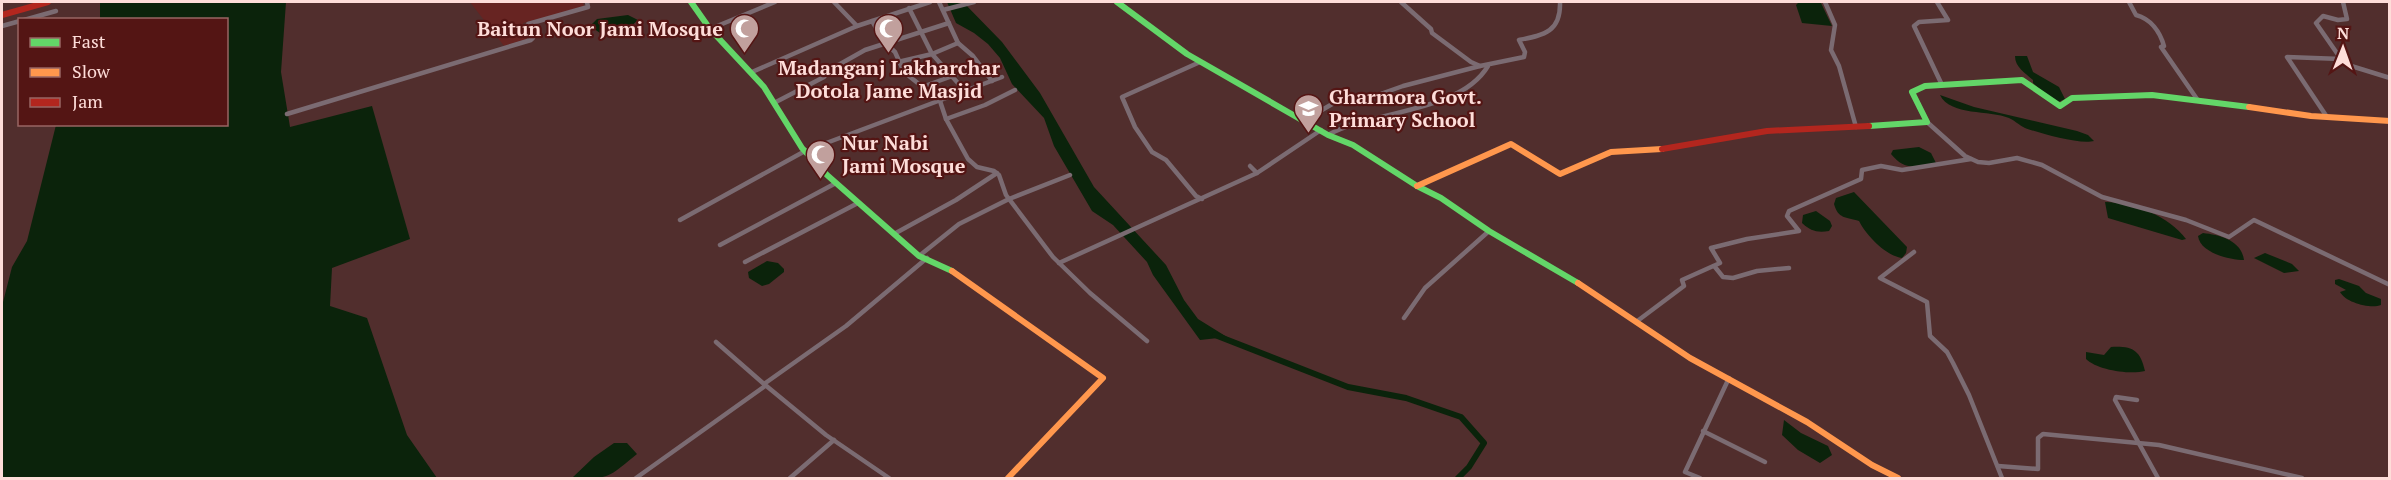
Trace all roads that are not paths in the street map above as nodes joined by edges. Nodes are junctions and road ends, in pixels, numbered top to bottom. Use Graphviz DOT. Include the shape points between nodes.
graph roads {
  1 [pos="37,2"];
  2 [pos="48,2"];
  3 [pos="587,2"];
  4 [pos="691,2"];
  5 [pos="772,2"];
  6 [pos="834,2"];
  7 [pos="930,2"];
  8 [pos="939,2"];
  9 [pos="973,2"];
  10 [pos="1118,2"];
  11 [pos="1401,2"];
  12 [pos="1560,2"];
  13 [pos="1825,2"];
  14 [pos="1937,2"];
  15 [pos="2129,2"];
  16 [pos="2343,2"];
  17 [pos="909,8"];
  18 [pos="945,9"];
  19 [pos="56,11"];
  20 [pos="2,14"];
  21 [pos="30,18"];
  22 [pos="18,21"];
  23 [pos="872,21"];
  24 [pos="949,22"];
  25 [pos="2,26"];
  26 [pos="857,26"];
  27 [pos="710,29"];
  28 [pos="920,32"];
  29 [pos="884,42"];
  30 [pos="958,43"];
  31 [pos="932,54"];
  32 [pos="2341,58"];
  33 [pos="898,62"];
  34 [pos="1200,62"];
  35 [pos="980,66"];
  36 [pos="1480,66"];
  37 [pos="1488,66"];
  38 [pos="752,72"];
  39 [pos="951,77"];
  40 [pos="1002,77"];
  41 [pos="2390,78"];
  42 [pos="992,81"];
  43 [pos="1942,86"];
  44 [pos="922,87"];
  45 [pos="1015,90"];
  46 [pos="965,91"];
  47 [pos="2198,99"];
  48 [pos="940,101"];
  49 [pos="774,103"];
  50 [pos="287,114"];
  51 [pos="2327,117"];
  52 [pos="946,119"];
  53 [pos="1305,120"];
  54 [pos="2390,121"];
  55 [pos="1926,122"];
  56 [pos="1856,128"];
  57 [pos="1321,130"];
  58 [pos="1328,135"];
  59 [pos="806,151"];
  60 [pos="1971,159"];
  61 [pos="1250,166"];
  62 [pos="997,173"];
  63 [pos="1257,173"];
  64 [pos="1070,175"];
  65 [pos="836,183"];
  66 [pos="1417,186"];
  67 [pos="1009,199"];
  68 [pos="1203,199"];
  69 [pos="858,202"];
  70 [pos="680,220"];
  71 [pos="1489,231"];
  72 [pos="894,234"];
  73 [pos="720,245"];
  74 [pos="1914,252"];
  75 [pos="919,256"];
  76 [pos="927,258"];
  77 [pos="745,262"];
  78 [pos="1059,263"];
  79 [pos="1714,267"];
  80 [pos="1789,268"];
  81 [pos="2390,285"];
  82 [pos="1404,318"];
  83 [pos="1636,323"];
  84 [pos="1147,341"];
  85 [pos="716,342"];
  86 [pos="1729,378"];
  87 [pos="765,385"];
  88 [pos="2137,400"];
  89 [pos="1703,431"];
  90 [pos="834,440"];
  91 [pos="2138,442"];
  92 [pos="1765,462"];
  93 [pos="1998,466"];
  94 [pos="877,476"];
  95 [pos="636,478"];
  96 [pos="790,478"];
  97 [pos="889,478"];
  98 [pos="1008,478"];
  99 [pos="1700,478"];
  100 [pos="1898,478"];
  101 [pos="2002,478"];
  102 [pos="2158,478"];
  103 [pos="2302,478"];
  1 -- 20 [label="street"];
  2 -- 20 [label="street"];
  3 -- 50 [label="street" via="588,7 528,24 531,40"];
  4 -- 27 [label="street"];
  5 -- 27 [label="street"];
  6 -- 26 [label="street"];
  7 -- 17 [label="street"];
  8 -- 18 [label="street"];
  9 -- 18 [label="street"];
  10 -- 34 [label="street"];
  11 -- 36 [label="street" via="1432,33"];
  12 -- 37 [label="street" via="1558,23 1550,31 1519,40 1524,57"];
  13 -- 56 [label="street" via="1835,25 1831,50"];
  14 -- 43 [label="street" via="1948,20 1919,22 1914,26"];
  15 -- 47 [label="street" via="2136,15 2151,21 2163,42 2161,47"];
  16 -- 32 [label="street" via="2347,19 2323,16 2316,23"];
  17 -- 23 [label="street"];
  17 -- 28 [label="street"];
  18 -- 24 [label="street"];
  19 -- 21 [label="street"];
  22 -- 25 [label="street"];
  23 -- 26 [label="street"];
  23 -- 29 [label="street"];
  24 -- 28 [label="street"];
  24 -- 30 [label="street"];
  26 -- 38 [label="street"];
  27 -- 38 [label="street"];
  28 -- 29 [label="street"];
  28 -- 31 [label="street"];
  29 -- 33 [label="street" via="895,52"];
  29 -- 49 [label="street"];
  30 -- 31 [label="street"];
  30 -- 35 [label="street"];
  31 -- 33 [label="street"];
  31 -- 39 [label="street"];
  32 -- 41 [label="street" via="2348,65"];
  32 -- 51 [label="street" via="2287,57"];
  33 -- 44 [label="street"];
  34 -- 53 [label="street"];
  34 -- 68 [label="street" via="1122,97 1152,152 1166,160 1196,196"];
  35 -- 39 [label="street"];
  35 -- 42 [label="street"];
  36 -- 37 [label="street"];
  36 -- 53 [label="street" via="1358,102 1348,97 1334,101"];
  37 -- 58 [label="street" via="1477,80 1445,97 1344,126"];
  38 -- 49 [label="street"];
  39 -- 44 [label="street"];
  39 -- 46 [label="street"];
  40 -- 42 [label="street"];
  42 -- 46 [label="street"];
  43 -- 47 [label="street" via="2026,81 2060,106 2072,98 2108,96"];
  43 -- 55 [label="street" via="1925,86 1911,92"];
  44 -- 48 [label="street"];
  45 -- 52 [label="street"];
  46 -- 48 [label="street"];
  47 -- 51 [label="street"];
  48 -- 52 [label="street"];
  48 -- 59 [label="street"];
  49 -- 59 [label="street"];
  51 -- 54 [label="street"];
  52 -- 62 [label="street" via="969,159 977,167"];
  53 -- 57 [label="street"];
  55 -- 56 [label="street"];
  55 -- 60 [label="street"];
  56 -- 66 [label="street" via="1776,131 1667,148 1620,149 1560,174 1511,144"];
  57 -- 58 [label="street"];
  57 -- 63 [label="street"];
  58 -- 66 [label="street" via="1353,145"];
  59 -- 65 [label="street"];
  59 -- 70 [label="street"];
  60 -- 79 [label="street" via="1902,170 1881,166 1862,170 1861,179 1789,211 1787,216 1799,231 1711,248 1720,263"];
  60 -- 81 [label="street" via="1989,164 2018,158 2042,165 2102,197 2186,220 2229,237 2254,219"];
  61 -- 63 [label="street"];
  62 -- 67 [label="street"];
  62 -- 72 [label="street"];
  63 -- 68 [label="street"];
  64 -- 67 [label="street"];
  65 -- 69 [label="street"];
  65 -- 73 [label="street"];
  66 -- 71 [label="street"];
  67 -- 75 [label="street" via="959,224"];
  67 -- 78 [label="street"];
  68 -- 78 [label="street"];
  69 -- 72 [label="street"];
  69 -- 77 [label="street"];
  71 -- 82 [label="street" via="1425,288"];
  71 -- 83 [label="street" via="1589,290"];
  72 -- 75 [label="street"];
  74 -- 93 [label="street" via="1880,278 1927,302 1930,336 1950,357"];
  75 -- 76 [label="street"];
  76 -- 87 [label="street" via="846,326"];
  76 -- 98 [label="street" via="988,294 1103,378"];
  78 -- 84 [label="street"];
  79 -- 80 [label="street" via="1724,277 1733,278 1757,270"];
  79 -- 83 [label="street" via="1682,280 1684,286"];
  83 -- 86 [label="street"];
  85 -- 87 [label="street"];
  86 -- 89 [label="street"];
  86 -- 100 [label="street"];
  87 -- 90 [label="street"];
  87 -- 95 [label="street"];
  88 -- 91 [label="street" via="2115,400"];
  89 -- 92 [label="street"];
  89 -- 99 [label="street" via="1685,472"];
  90 -- 94 [label="street"];
  90 -- 96 [label="street"];
  91 -- 93 [label="street" via="2043,434 2038,438 2038,469"];
  91 -- 102 [label="street"];
  91 -- 103 [label="street"];
  93 -- 101 [label="street"];
  94 -- 97 [label="street"];
}
